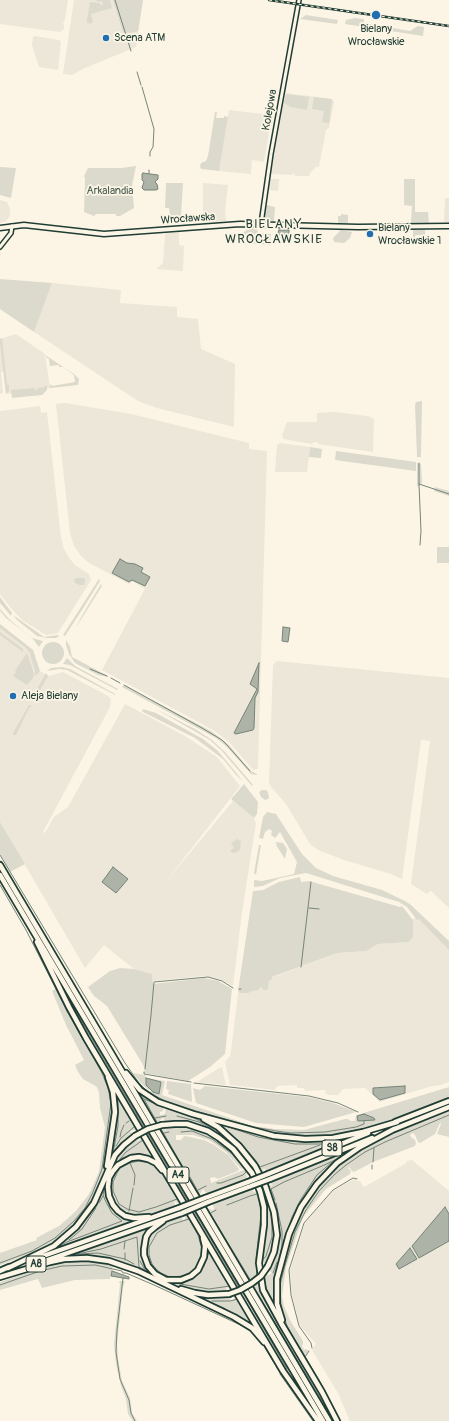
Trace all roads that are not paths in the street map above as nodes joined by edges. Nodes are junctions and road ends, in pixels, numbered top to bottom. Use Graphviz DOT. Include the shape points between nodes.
graph roads {
  1 [pos="299,0"];
  2 [pos="261,224"];
  3 [pos="12,226"];
  4 [pos="449,226"];
  5 [pos="0,228"];
  6 [pos="0,247"];
  7 [pos="0,865"];
  8 [pos="0,874"];
  9 [pos="32,929"];
  10 [pos="114,1057"];
  11 [pos="99,1060"];
  12 [pos="449,1101"];
  13 [pos="449,1107"];
  14 [pos="193,1114"];
  15 [pos="397,1122"];
  16 [pos="394,1129"];
  17 [pos="269,1176"];
  18 [pos="171,1181"];
  19 [pos="103,1183"];
  20 [pos="207,1200"];
  21 [pos="164,1214"];
  22 [pos="174,1215"];
  23 [pos="197,1225"];
  24 [pos="72,1248"];
  25 [pos="8,1268"];
  26 [pos="0,1270"];
  27 [pos="0,1277"];
  28 [pos="154,1279"];
  29 [pos="286,1331"];
  30 [pos="277,1361"];
  31 [pos="318,1421"];
  32 [pos="323,1421"];
  33 [pos="329,1421"];
  34 [pos="337,1421"];
  1 -- 2 [label="street, Kolejowa" via="272,147"];
  2 -- 3 [label="main road, Wrocławska" via="104,234"];
  2 -- 4 [label="main road, Wrocławska"];
  3 -- 5 [label="main road, Wrocławska"];
  3 -- 6 [label="street" via="11,233"];
  7 -- 10 [label="highway, A4"];
  8 -- 9 [label="highway, A4"];
  9 -- 11 [label="highway" via="69,1007"];
  9 -- 32 [label="highway, A4"];
  10 -- 14 [label="highway" via="135,1085 147,1096"];
  10 -- 33 [label="highway, A4"];
  11 -- 18 [label="highway"];
  11 -- 19 [label="highway" via="110,1084 115,1108"];
  12 -- 15 [label="highway, S8"];
  13 -- 16 [label="highway, S8"];
  14 -- 15 [label="highway" via="265,1134 305,1140 347,1136"];
  14 -- 28 [label="highway, bridge" via="211,1122 232,1139 250,1159 272,1204 277,1227 275,1247 261,1276 229,1294 195,1293"];
  15 -- 17 [label="highway, S8"];
  16 -- 17 [label="highway, S8"];
  16 -- 29 [label="highway" via="360,1146 337,1163 317,1184 301,1207 289,1234 277,1279 277,1304"];
  17 -- 20 [label="highway, S8, bridge"];
  18 -- 21 [label="highway" via="156,1163 139,1158 129,1159 118,1165 108,1182 111,1201 121,1214 139,1218"];
  18 -- 23 [label="highway"];
  19 -- 25 [label="highway" via="87,1214 66,1237"];
  19 -- 29 [label="highway, bridge" via="115,1155 124,1145 148,1129 162,1125 184,1124 208,1131 229,1146 252,1173 260,1191 264,1207 259,1260 261,1282 266,1297"];
  20 -- 21 [label="highway, S8, bridge"];
  20 -- 22 [label="highway, S8, bridge"];
  21 -- 24 [label="highway, S8"];
  22 -- 23 [label="highway" via="149,1232 144,1242 145,1260 151,1270 161,1278 181,1280 198,1270 205,1251"];
  22 -- 24 [label="highway, S8"];
  23 -- 30 [label="highway"];
  24 -- 25 [label="highway, A8"];
  24 -- 27 [label="highway, A8"];
  25 -- 26 [label="highway, A8"];
  27 -- 28 [label="highway" via="50,1262 82,1258 115,1262"];
  28 -- 30 [label="highway" via="243,1322 259,1335"];
  29 -- 34 [label="highway"];
  30 -- 31 [label="highway"];
}
